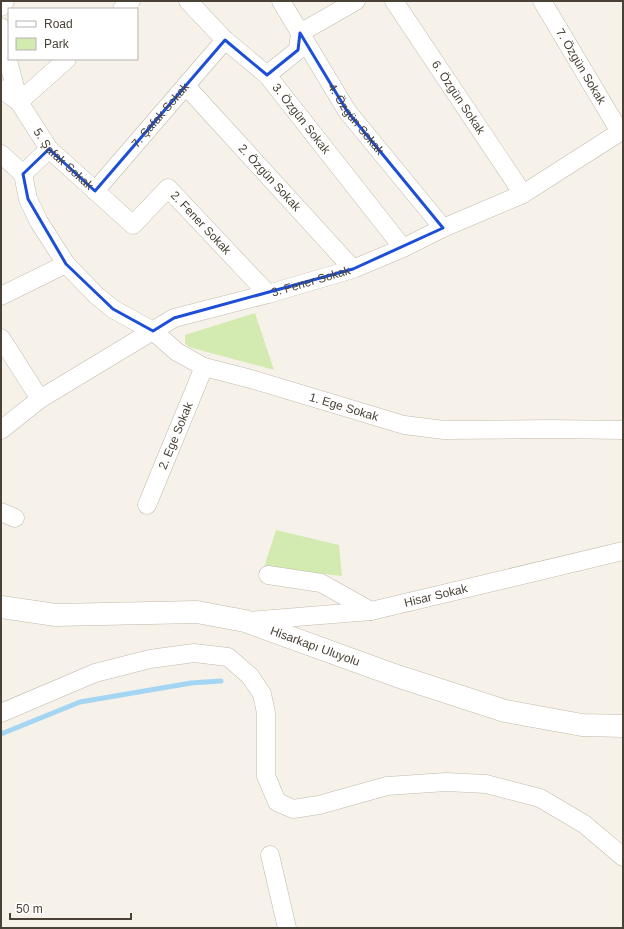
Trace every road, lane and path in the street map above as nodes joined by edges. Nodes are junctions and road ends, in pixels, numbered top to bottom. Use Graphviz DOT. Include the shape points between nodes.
graph roads {
  1 [pos="5,1"];
  2 [pos="131,1"];
  3 [pos="281,1"];
  4 [pos="356,1"];
  5 [pos="394,1"];
  6 [pos="542,1"];
  7 [pos="197,3"];
  8 [pos="1,7"];
  9 [pos="123,8"];
  10 [pos="1,27"];
  11 [pos="300,33"];
  12 [pos="225,40"];
  13 [pos="66,60"];
  14 [pos="267,75"];
  15 [pos="186,86"];
  16 [pos="1,89"];
  17 [pos="19,102"];
  18 [pos="621,131"];
  19 [pos="49,149"];
  20 [pos="1,154"];
  21 [pos="23,174"];
  22 [pos="95,191"];
  23 [pos="524,194"];
  24 [pos="133,225"];
  25 [pos="443,228"];
  26 [pos="402,248"];
  27 [pos="66,264"];
  28 [pos="353,269"];
  29 [pos="268,294"];
  30 [pos="1,296"];
  31 [pos="153,331"];
  32 [pos="1,338"];
  33 [pos="204,367"];
  34 [pos="40,399"];
  35 [pos="1,430"];
  36 [pos="623,430"];
  37 [pos="147,505"];
  38 [pos="623,551"];
  39 [pos="268,575"];
  40 [pos="1,607"];
  41 [pos="371,611"];
  42 [pos="245,621"];
  43 [pos="1,712"];
  44 [pos="623,726"];
  45 [pos="270,855"];
  46 [pos="623,858"];
  47 [pos="288,928"];
  1 -- 8 [label="street"];
  2 -- 9 [label="street"];
  3 -- 11 [label="street, 4. Özgün Sokak"];
  4 -- 11 [label="street"];
  5 -- 23 [label="street, 6. Özgün Sokak"];
  6 -- 18 [label="street, 7. Özgün Sokak"];
  7 -- 12 [label="street, 3. Özgün Sokak"];
  10 -- 17 [label="street"];
  11 -- 14 [label="street" via="298,50"];
  11 -- 25 [label="street, 4. Özgün Sokak" via="347,111"];
  12 -- 14 [label="street, 3. Özgün Sokak"];
  12 -- 15 [label="street, 7. Şafak Sokak"];
  13 -- 17 [label="street"];
  14 -- 26 [label="street, 3. Özgün Sokak"];
  15 -- 22 [label="street, 7. Şafak Sokak"];
  15 -- 28 [label="street, 2. Özgün Sokak"];
  16 -- 17 [label="street, 5. Şafak Sokak"];
  17 -- 19 [label="street, 5. Şafak Sokak"];
  18 -- 23 [label="street, 3. Fener Sokak"];
  19 -- 21 [label="street"];
  19 -- 22 [label="street, 5. Şafak Sokak"];
  20 -- 21 [label="street"];
  21 -- 27 [label="street, 1. Ege Sokak" via="28,199 39,222"];
  22 -- 24 [label="street, 5. Şafak Sokak"];
  23 -- 25 [label="street, 3. Fener Sokak"];
  24 -- 29 [label="street, 2. Fener Sokak" via="168,188"];
  25 -- 26 [label="street, 3. Fener Sokak"];
  26 -- 28 [label="street, 3. Fener Sokak"];
  27 -- 30 [label="street"];
  27 -- 31 [label="street, 1. Ege Sokak" via="96,295"];
  28 -- 29 [label="street, 3. Fener Sokak"];
  29 -- 31 [label="street, 3. Fener Sokak" via="174,318"];
  31 -- 33 [label="street, 1. Ege Sokak" via="177,352"];
  31 -- 34 [label="street, 3. Fener Sokak"];
  32 -- 34 [label="street"];
  33 -- 36 [label="street, 1. Ege Sokak" via="251,378 404,425 444,430"];
  33 -- 37 [label="street, 2. Ege Sokak"];
  34 -- 35 [label="street, 3. Fener Sokak"];
  38 -- 41 [label="street, Hisar Sokak"];
  39 -- 41 [label="street" via="320,583"];
  40 -- 42 [label="street, Hisarkapı Uluyolu" via="56,615 197,612"];
  41 -- 42 [label="street, Hisar Sokak"];
  42 -- 44 [label="street, Hisarkapı Uluyolu" via="397,676 505,711 582,725"];
  43 -- 46 [label="street" via="95,674 150,659 194,653 228,657 250,676 262,694 266,713 266,776 277,802 293,809 319,805 387,786 446,782 486,784 540,798 584,824"];
  45 -- 47 [label="street"];
}
